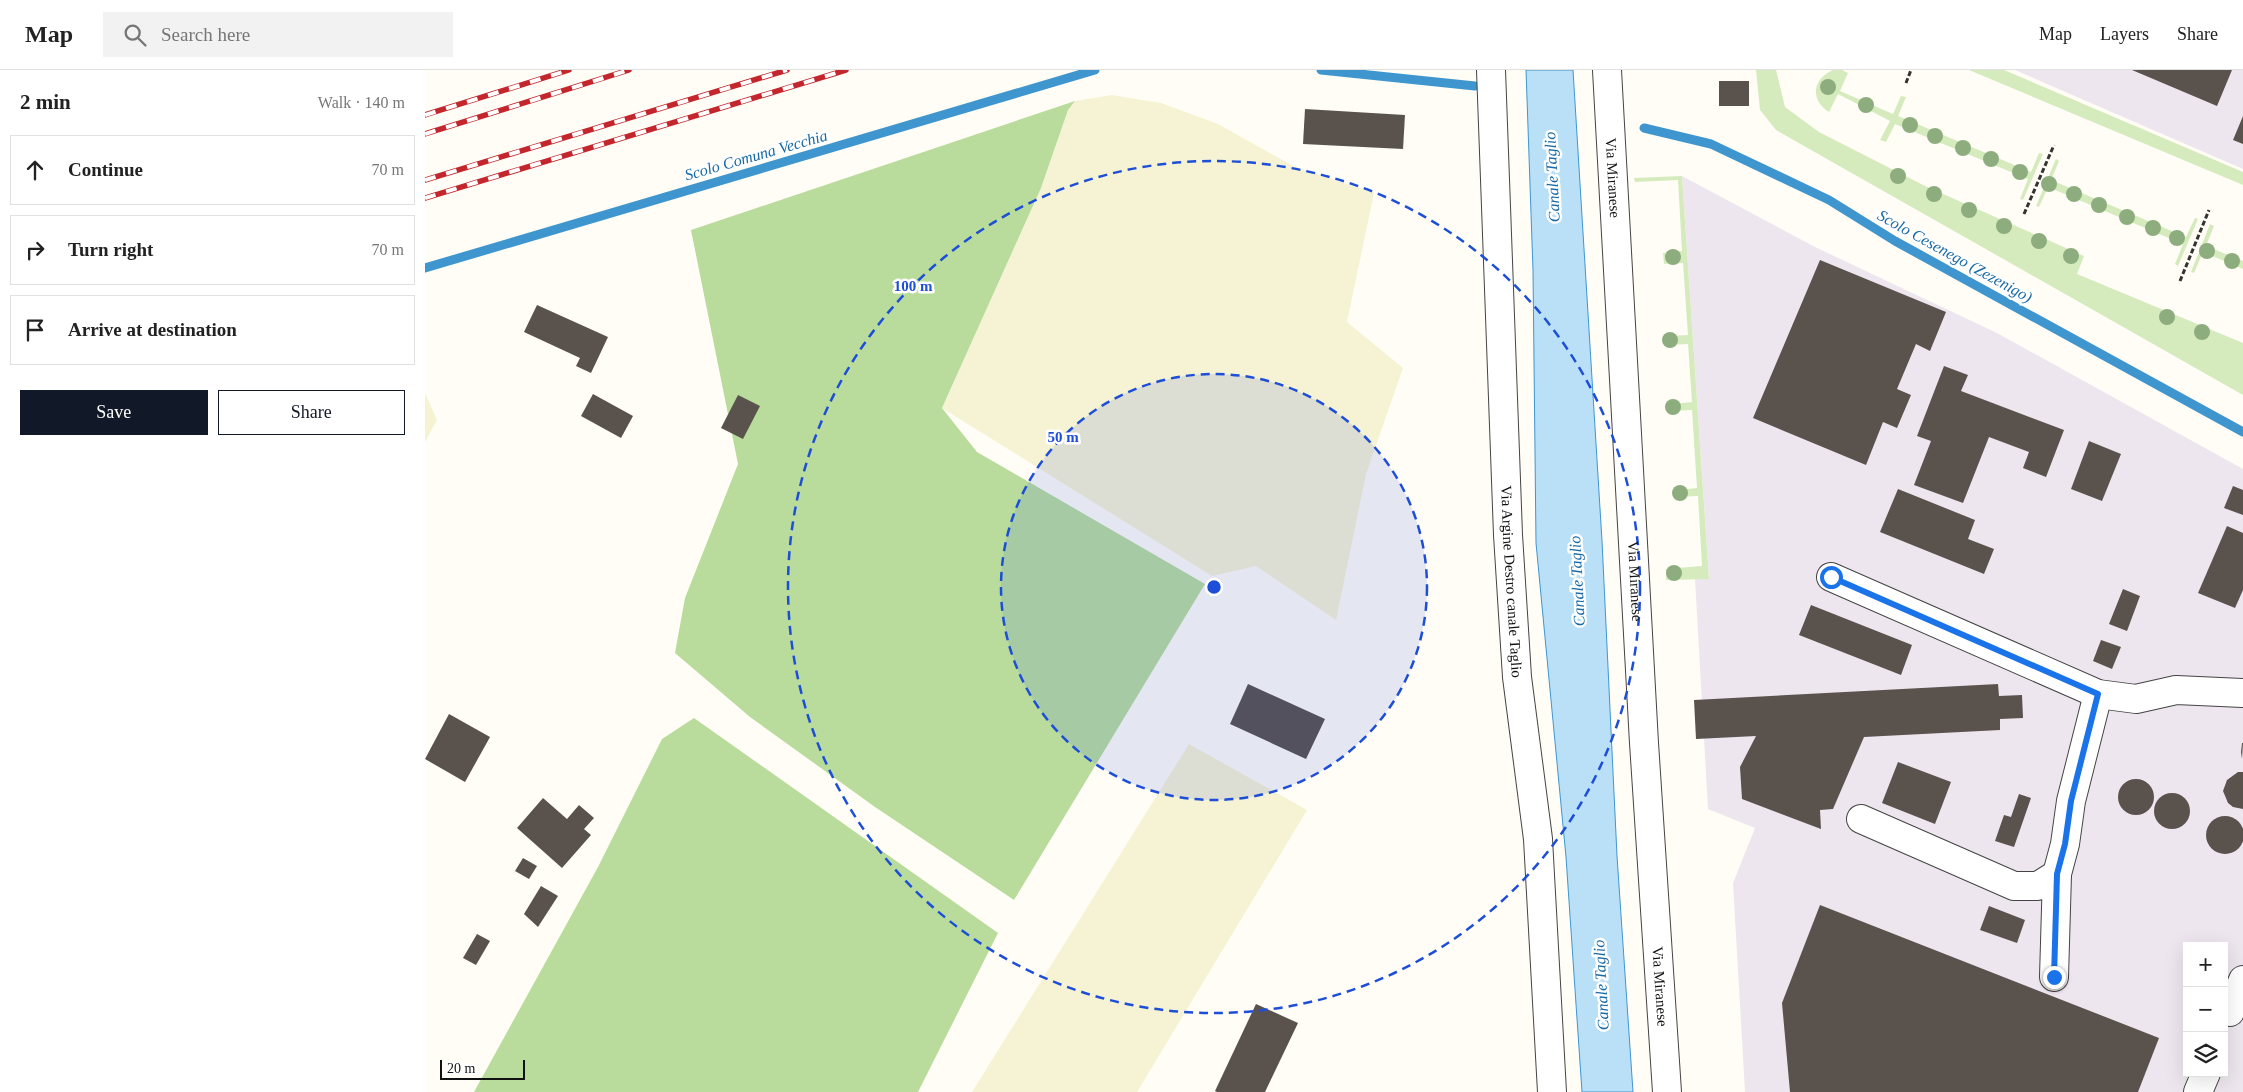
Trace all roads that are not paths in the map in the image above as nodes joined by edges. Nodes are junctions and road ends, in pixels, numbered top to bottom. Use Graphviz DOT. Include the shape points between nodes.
graph roads {
  1 [pos="1491,70"];
  2 [pos="1607,70"];
  3 [pos="1831,577"];
  4 [pos="2243,693"];
  5 [pos="2098,694"];
  6 [pos="1861,819"];
  7 [pos="2057,874"];
  8 [pos="2054,977"];
  9 [pos="2243,980"];
  10 [pos="2232,1018"];
  11 [pos="2204,1077"];
  12 [pos="1552,1092"];
  13 [pos="1667,1092"];
  14 [pos="2198,1092"];
  1 -- 12 [label="street, Via Argine Destro canale Taglio" via="1508,534 1517,677 1538,839"];
  2 -- 13 [label="street, Via Miranese"];
  3 -- 5 [label="street"];
  4 -- 5 [label="street" via="2176,690 2136,699"];
  5 -- 7 [label="street" via="2071,801"];
  6 -- 7 [label="street" via="2014,886 2038,886"];
  7 -- 8 [label="street"];
  9 -- 10 [label="street"];
  11 -- 14 [label="street"];
}
